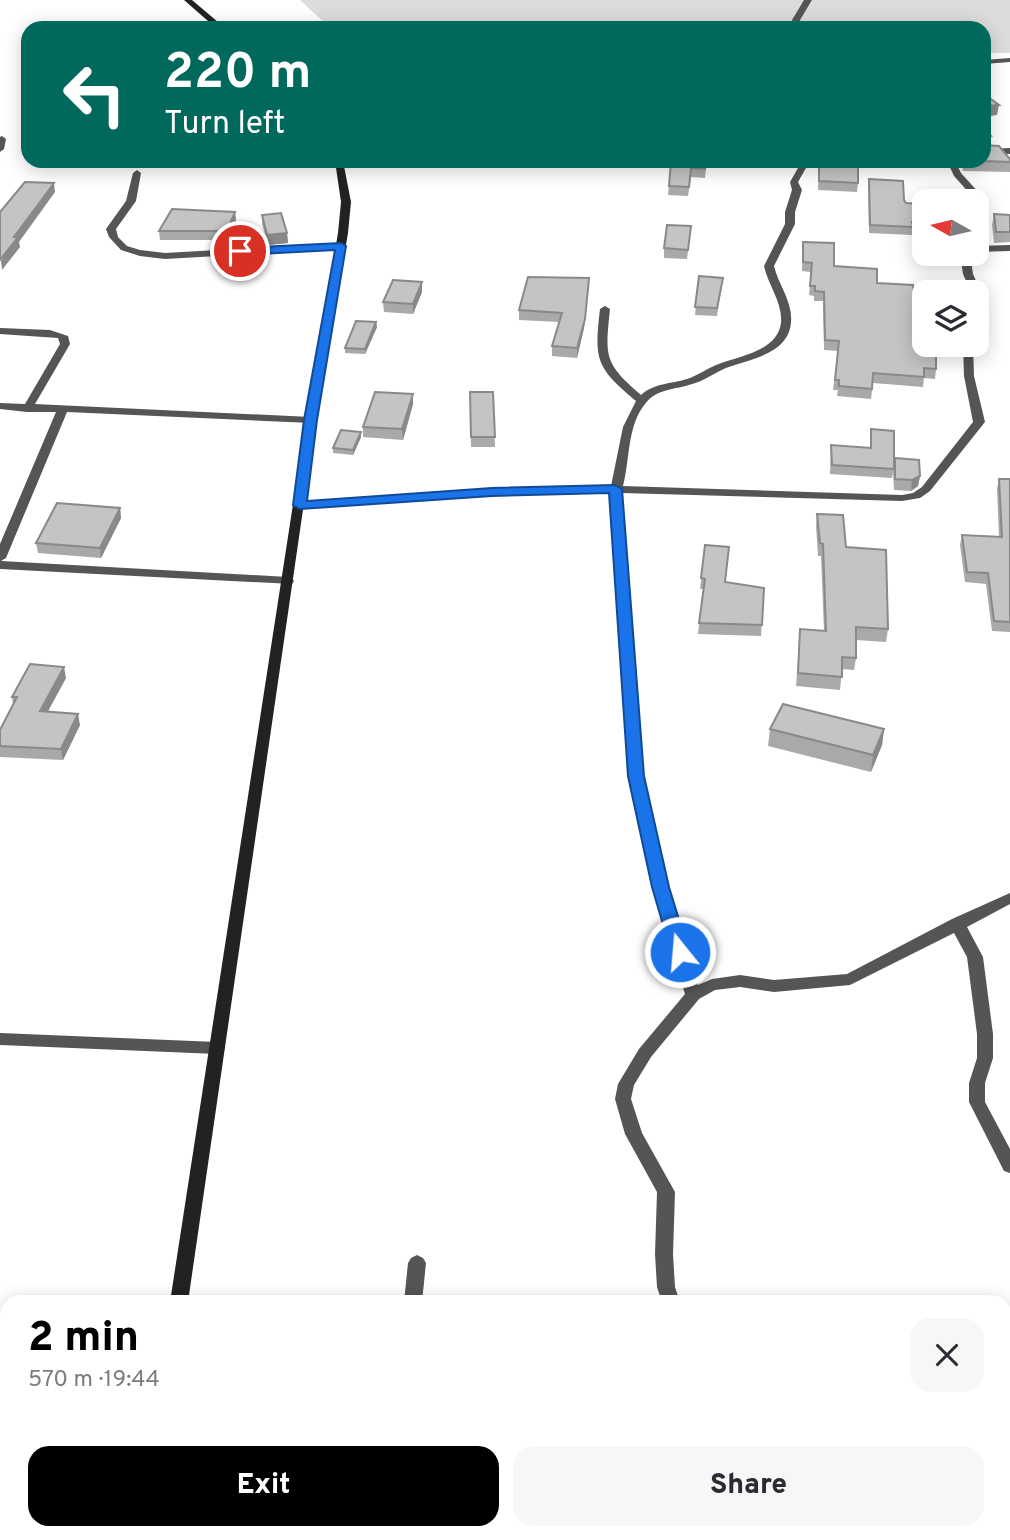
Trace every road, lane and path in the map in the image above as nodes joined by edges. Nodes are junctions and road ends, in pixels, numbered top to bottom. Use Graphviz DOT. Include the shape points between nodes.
graph roads {
  1 [pos="188,0"];
  2 [pos="808,0"];
  3 [pos="213,21"];
  4 [pos="796,21"];
  5 [pos="1010,60"];
  6 [pos="991,61"];
  7 [pos="1010,151"];
  8 [pos="991,152"];
  9 [pos="340,168"];
  10 [pos="802,168"];
  11 [pos="954,168"];
  12 [pos="137,173"];
  13 [pos="971,189"];
  14 [pos="341,246"];
  15 [pos="1010,248"];
  16 [pos="989,249"];
  17 [pos="605,309"];
  18 [pos="0,331"];
  19 [pos="968,357"];
  20 [pos="642,401"];
  21 [pos="0,407"];
  22 [pos="27,409"];
  23 [pos="62,410"];
  24 [pos="311,420"];
  25 [pos="615,489"];
  26 [pos="300,505"];
  27 [pos="0,558"];
  28 [pos="0,565"];
  29 [pos="288,581"];
  30 [pos="1010,898"];
  31 [pos="957,923"];
  32 [pos="693,995"];
  33 [pos="0,1039"];
  34 [pos="217,1048"];
  35 [pos="1010,1166"];
  36 [pos="417,1263"];
  37 [pos="180,1295"];
  38 [pos="415,1295"];
  39 [pos="669,1295"];
  1 -- 3 [label="main road"];
  2 -- 4 [label="street"];
  5 -- 6 [label="street"];
  7 -- 8 [label="street"];
  9 -- 14 [label="main road" via="346,202"];
  10 -- 20 [label="street" via="794,182 797,190 790,224 769,266 783,297 786,325 780,337 758,354 690,381 660,387"];
  11 -- 13 [label="street"];
  12 -- 14 [label="street" via="131,201 111,229 118,245 138,253 165,256"];
  14 -- 24 [label="main road"];
  15 -- 16 [label="street"];
  17 -- 20 [label="street" via="600,351 607,371"];
  18 -- 22 [label="street" via="63,336 65,344"];
  19 -- 25 [label="street" via="979,422 916,496"];
  20 -- 25 [label="street" via="628,422"];
  21 -- 22 [label="street"];
  22 -- 23 [label="street"];
  23 -- 24 [label="street"];
  23 -- 27 [label="street"];
  24 -- 26 [label="main road"];
  25 -- 26 [label="street"];
  25 -- 32 [label="street" via="636,776 660,887"];
  26 -- 29 [label="main road"];
  28 -- 29 [label="street"];
  29 -- 34 [label="main road"];
  30 -- 31 [label="street"];
  31 -- 32 [label="street" via="850,979 774,986 740,981 712,985"];
  31 -- 35 [label="street" via="975,957 985,1034 977,1102"];
  32 -- 39 [label="street" via="645,1053 626,1084 623,1099 634,1134 666,1192 664,1254"];
  33 -- 34 [label="street"];
  34 -- 37 [label="main road"];
  36 -- 38 [label="street"];
}
